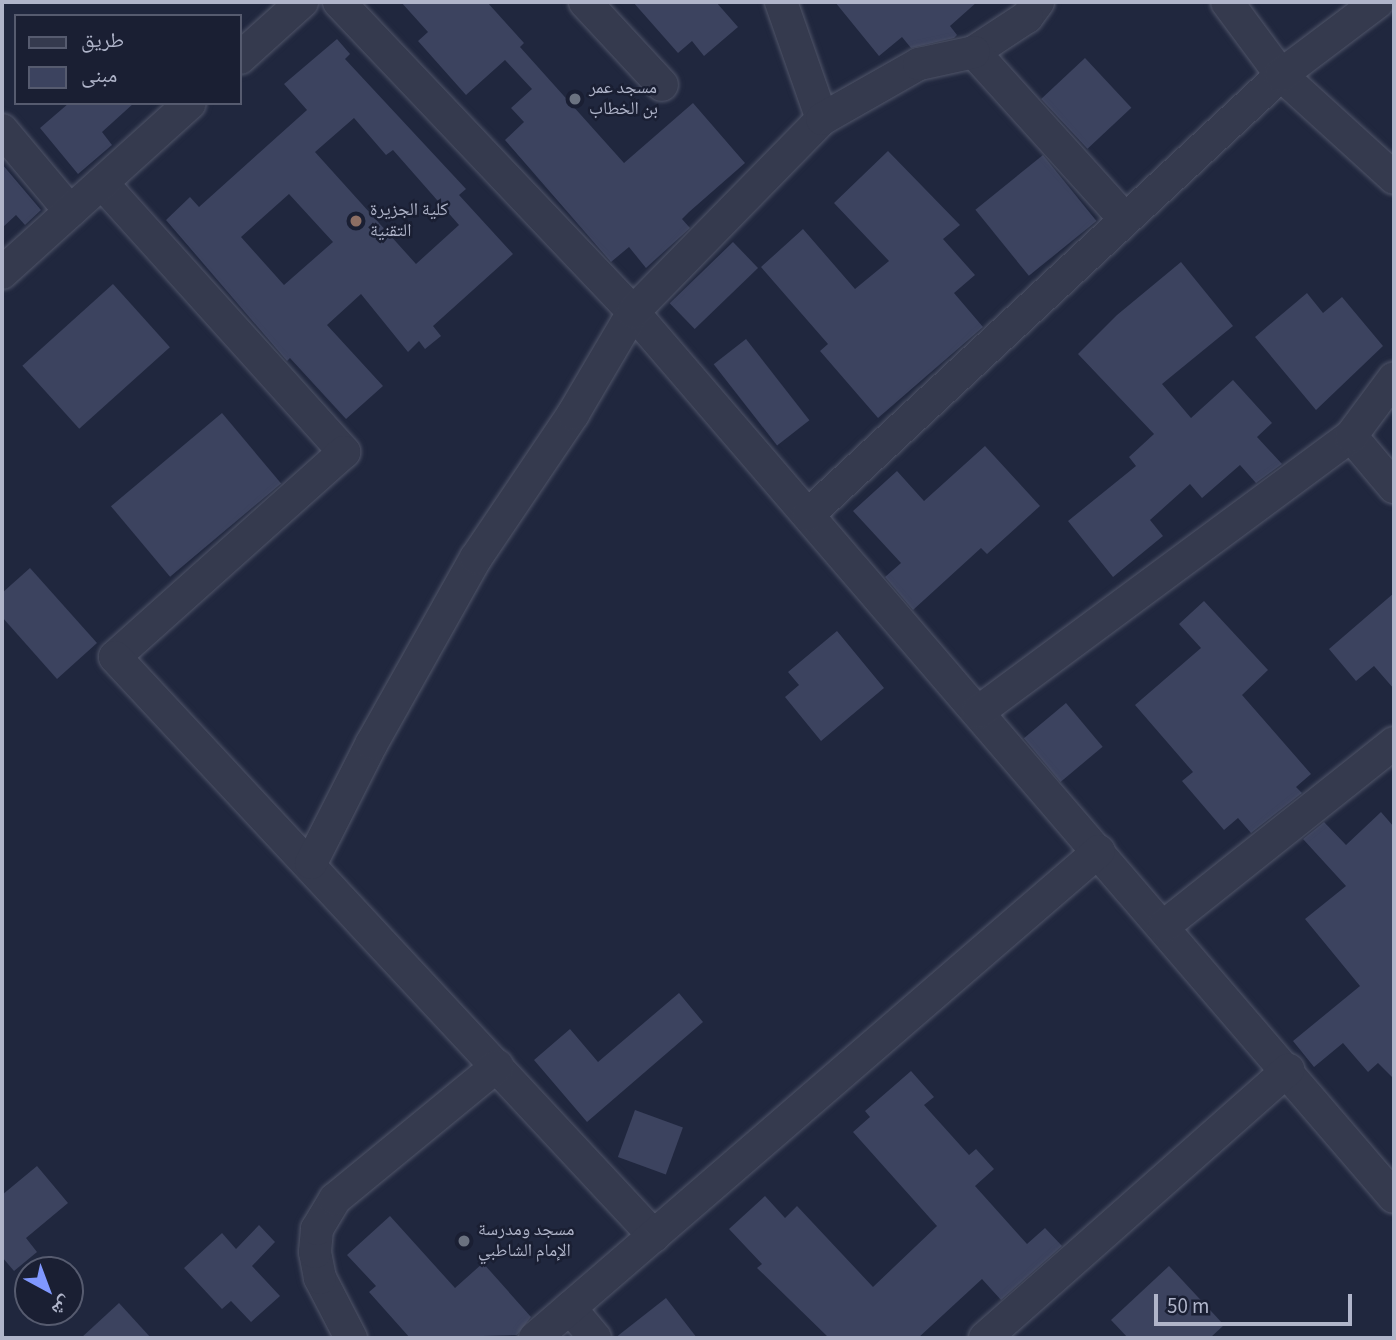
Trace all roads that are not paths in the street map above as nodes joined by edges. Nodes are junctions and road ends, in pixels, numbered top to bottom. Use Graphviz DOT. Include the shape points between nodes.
graph roads {
  1 [pos="303,2"];
  2 [pos="339,2"];
  3 [pos="585,2"];
  4 [pos="782,2"];
  5 [pos="1038,2"];
  6 [pos="1227,2"];
  7 [pos="1378,2"];
  8 [pos="974,51"];
  9 [pos="242,56"];
  10 [pos="1281,75"];
  11 [pos="662,85"];
  12 [pos="188,105"];
  13 [pos="822,119"];
  14 [pos="2,131"];
  15 [pos="1394,178"];
  16 [pos="102,183"];
  17 [pos="70,211"];
  18 [pos="1123,217"];
  19 [pos="2,273"];
  20 [pos="633,312"];
  21 [pos="1394,379"];
  22 [pos="1352,436"];
  23 [pos="1394,487"];
  24 [pos="808,515"];
  25 [pos="978,712"];
  26 [pos="1394,743"];
  27 [pos="1099,851"];
  28 [pos="312,863"];
  29 [pos="1164,926"];
  30 [pos="498,1066"];
  31 [pos="1288,1070"];
  32 [pos="1394,1197"];
  33 [pos="653,1236"];
  34 [pos="570,1308"];
  35 [pos="351,1338"];
  36 [pos="535,1338"];
  37 [pos="595,1338"];
  38 [pos="985,1338"];
  1 -- 9 [label="street"];
  2 -- 20 [label="street"];
  3 -- 11 [label="street"];
  4 -- 13 [label="street"];
  5 -- 8 [label="street" via="1027,17"];
  6 -- 10 [label="street"];
  7 -- 10 [label="street"];
  8 -- 13 [label="street" via="919,64"];
  8 -- 18 [label="street"];
  10 -- 15 [label="street"];
  10 -- 18 [label="street"];
  12 -- 16 [label="street"];
  13 -- 20 [label="street"];
  14 -- 17 [label="street"];
  16 -- 17 [label="street"];
  16 -- 28 [label="street" via="344,452 115,657"];
  17 -- 19 [label="street"];
  18 -- 24 [label="street"];
  20 -- 24 [label="street"];
  20 -- 28 [label="street" via="573,414 476,558 372,743"];
  21 -- 22 [label="street"];
  22 -- 23 [label="street"];
  22 -- 25 [label="street"];
  24 -- 25 [label="street"];
  25 -- 27 [label="street"];
  26 -- 29 [label="street"];
  27 -- 29 [label="street"];
  27 -- 33 [label="street"];
  28 -- 30 [label="street"];
  29 -- 31 [label="street"];
  30 -- 33 [label="street"];
  30 -- 35 [label="street" via="335,1199 317,1229 320,1278"];
  31 -- 32 [label="street"];
  31 -- 38 [label="street"];
  33 -- 34 [label="street"];
  34 -- 36 [label="street"];
  34 -- 37 [label="street"];
}
